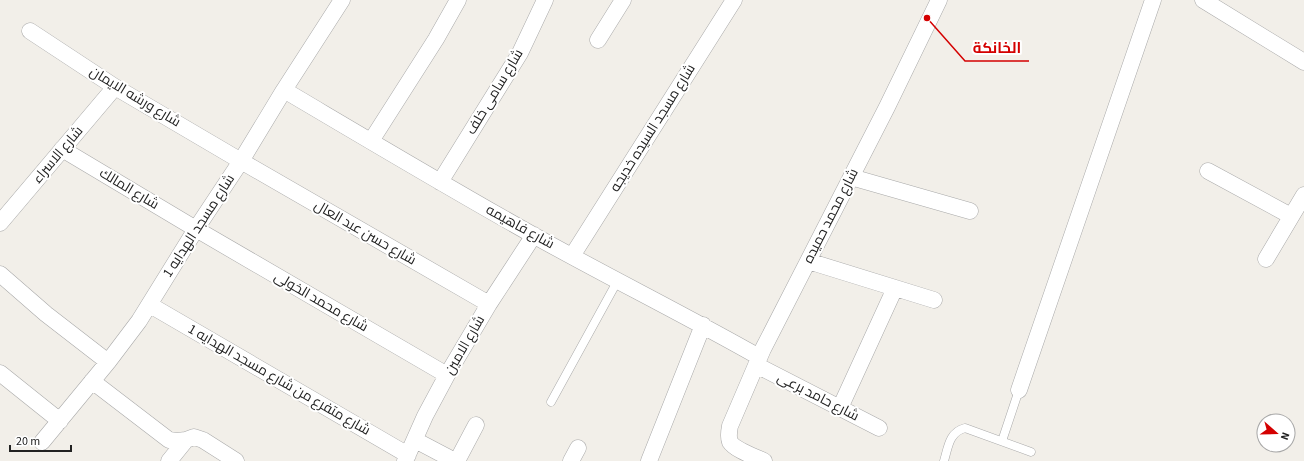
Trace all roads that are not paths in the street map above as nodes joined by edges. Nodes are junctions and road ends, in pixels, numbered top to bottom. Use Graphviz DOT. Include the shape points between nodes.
graph roads {
  1 [pos="342,0"];
  2 [pos="458,0"];
  3 [pos="545,0"];
  4 [pos="623,0"];
  5 [pos="734,0"];
  6 [pos="939,0"];
  7 [pos="1153,0"];
  8 [pos="1203,0"];
  9 [pos="30,31"];
  10 [pos="598,40"];
  11 [pos="1304,62"];
  12 [pos="115,87"];
  13 [pos="284,90"];
  14 [pos="371,141"];
  15 [pos="62,149"];
  16 [pos="241,161"];
  17 [pos="1208,170"];
  18 [pos="851,177"];
  19 [pos="440,182"];
  20 [pos="1304,195"];
  21 [pos="970,211"];
  22 [pos="3,212"];
  23 [pos="1292,216"];
  24 [pos="196,229"];
  25 [pos="534,235"];
  26 [pos="572,256"];
  27 [pos="1266,259"];
  28 [pos="808,261"];
  29 [pos="0,274"];
  30 [pos="618,280"];
  31 [pos="895,288"];
  32 [pos="934,300"];
  33 [pos="489,304"];
  34 [pos="150,305"];
  35 [pos="703,325"];
  36 [pos="758,361"];
  37 [pos="108,362"];
  38 [pos="0,373"];
  39 [pos="447,376"];
  40 [pos="92,381"];
  41 [pos="1019,390"];
  42 [pos="551,402"];
  43 [pos="840,408"];
  44 [pos="60,421"];
  45 [pos="476,425"];
  46 [pos="879,428"];
  47 [pos="186,440"];
  48 [pos="415,440"];
  49 [pos="1002,441"];
  50 [pos="42,442"];
  51 [pos="1031,452"];
  52 [pos="407,458"];
  53 [pos="169,461"];
  54 [pos="236,461"];
  55 [pos="456,461"];
  56 [pos="649,461"];
  57 [pos="764,461"];
  58 [pos="944,461"];
  1 -- 13 [label="street, شارع مسجد الهدايه 1"];
  2 -- 14 [label="street"];
  3 -- 19 [label="street, شارع سامى خلف" via="520,53"];
  4 -- 10 [label="street"];
  5 -- 26 [label="street, شارع مسجد السيده خديجه"];
  6 -- 18 [label="street, شارع محمد حميده"];
  7 -- 41 [label="street"];
  8 -- 11 [label="street"];
  9 -- 12 [label="street, شارع ورشه الايمان"];
  12 -- 15 [label="street, شارع الاسراء"];
  12 -- 16 [label="street, شارع ورشه الايمان"];
  13 -- 14 [label="street, شارع فاهيمه"];
  13 -- 16 [label="street, شارع مسجد الهدايه 1"];
  14 -- 19 [label="street, شارع فاهيمه"];
  15 -- 22 [label="street, شارع الاسراء"];
  15 -- 24 [label="street, شارع المالك"];
  16 -- 24 [label="street, شارع مسجد الهدايه 1"];
  16 -- 33 [label="street, شارع حسن عبد العال"];
  17 -- 23 [label="street"];
  18 -- 21 [label="street"];
  18 -- 28 [label="street, شارع محمد حميده"];
  19 -- 25 [label="street, شارع فاهيمه"];
  20 -- 23 [label="street"];
  23 -- 27 [label="street"];
  24 -- 34 [label="street, شارع مسجد الهدايه 1"];
  24 -- 39 [label="street, شارع محمد الخولى"];
  25 -- 26 [label="street, شارع فاهيمه"];
  25 -- 33 [label="street, شارع الامين"];
  26 -- 30 [label="street, شارع فاهيمه"];
  28 -- 31 [label="street"];
  28 -- 36 [label="street, شارع محمد حميده"];
  29 -- 37 [label="street"];
  30 -- 35 [label="street, شارع فاهيمه"];
  30 -- 42 [label="lane"];
  31 -- 32 [label="street"];
  31 -- 43 [label="street"];
  33 -- 39 [label="street, شارع الامين"];
  34 -- 37 [label="street, شارع مسجد الهدايه 1"];
  34 -- 52 [label="street, شارع متفرع من شارع مسجد الهدايه 1"];
  35 -- 36 [label="street, شارع فاهيمه"];
  35 -- 56 [label="street"];
  36 -- 43 [label="street, شارع حامد برعى"];
  36 -- 57 [label="street, شارع محمد حميده" via="730,426 729,434 730,442 736,448"];
  37 -- 40 [label="street, شارع مسجد الهدايه 1"];
  38 -- 44 [label="street"];
  39 -- 48 [label="street, شارع الامين"];
  40 -- 44 [label="street, شارع مسجد الهدايه 1"];
  40 -- 47 [label="street" via="169,440"];
  41 -- 49 [label="lane"];
  43 -- 46 [label="street, شارع حامد برعى"];
  44 -- 50 [label="street, شارع مسجد الهدايه 1"];
  45 -- 55 [label="street"];
  47 -- 53 [label="street"];
  47 -- 54 [label="street" via="194,437 203,440"];
  48 -- 52 [label="street, شارع الامين"];
  48 -- 55 [label="street"];
  49 -- 51 [label="lane"];
  49 -- 58 [label="lane" via="969,429 960,429 953,435"];
}
